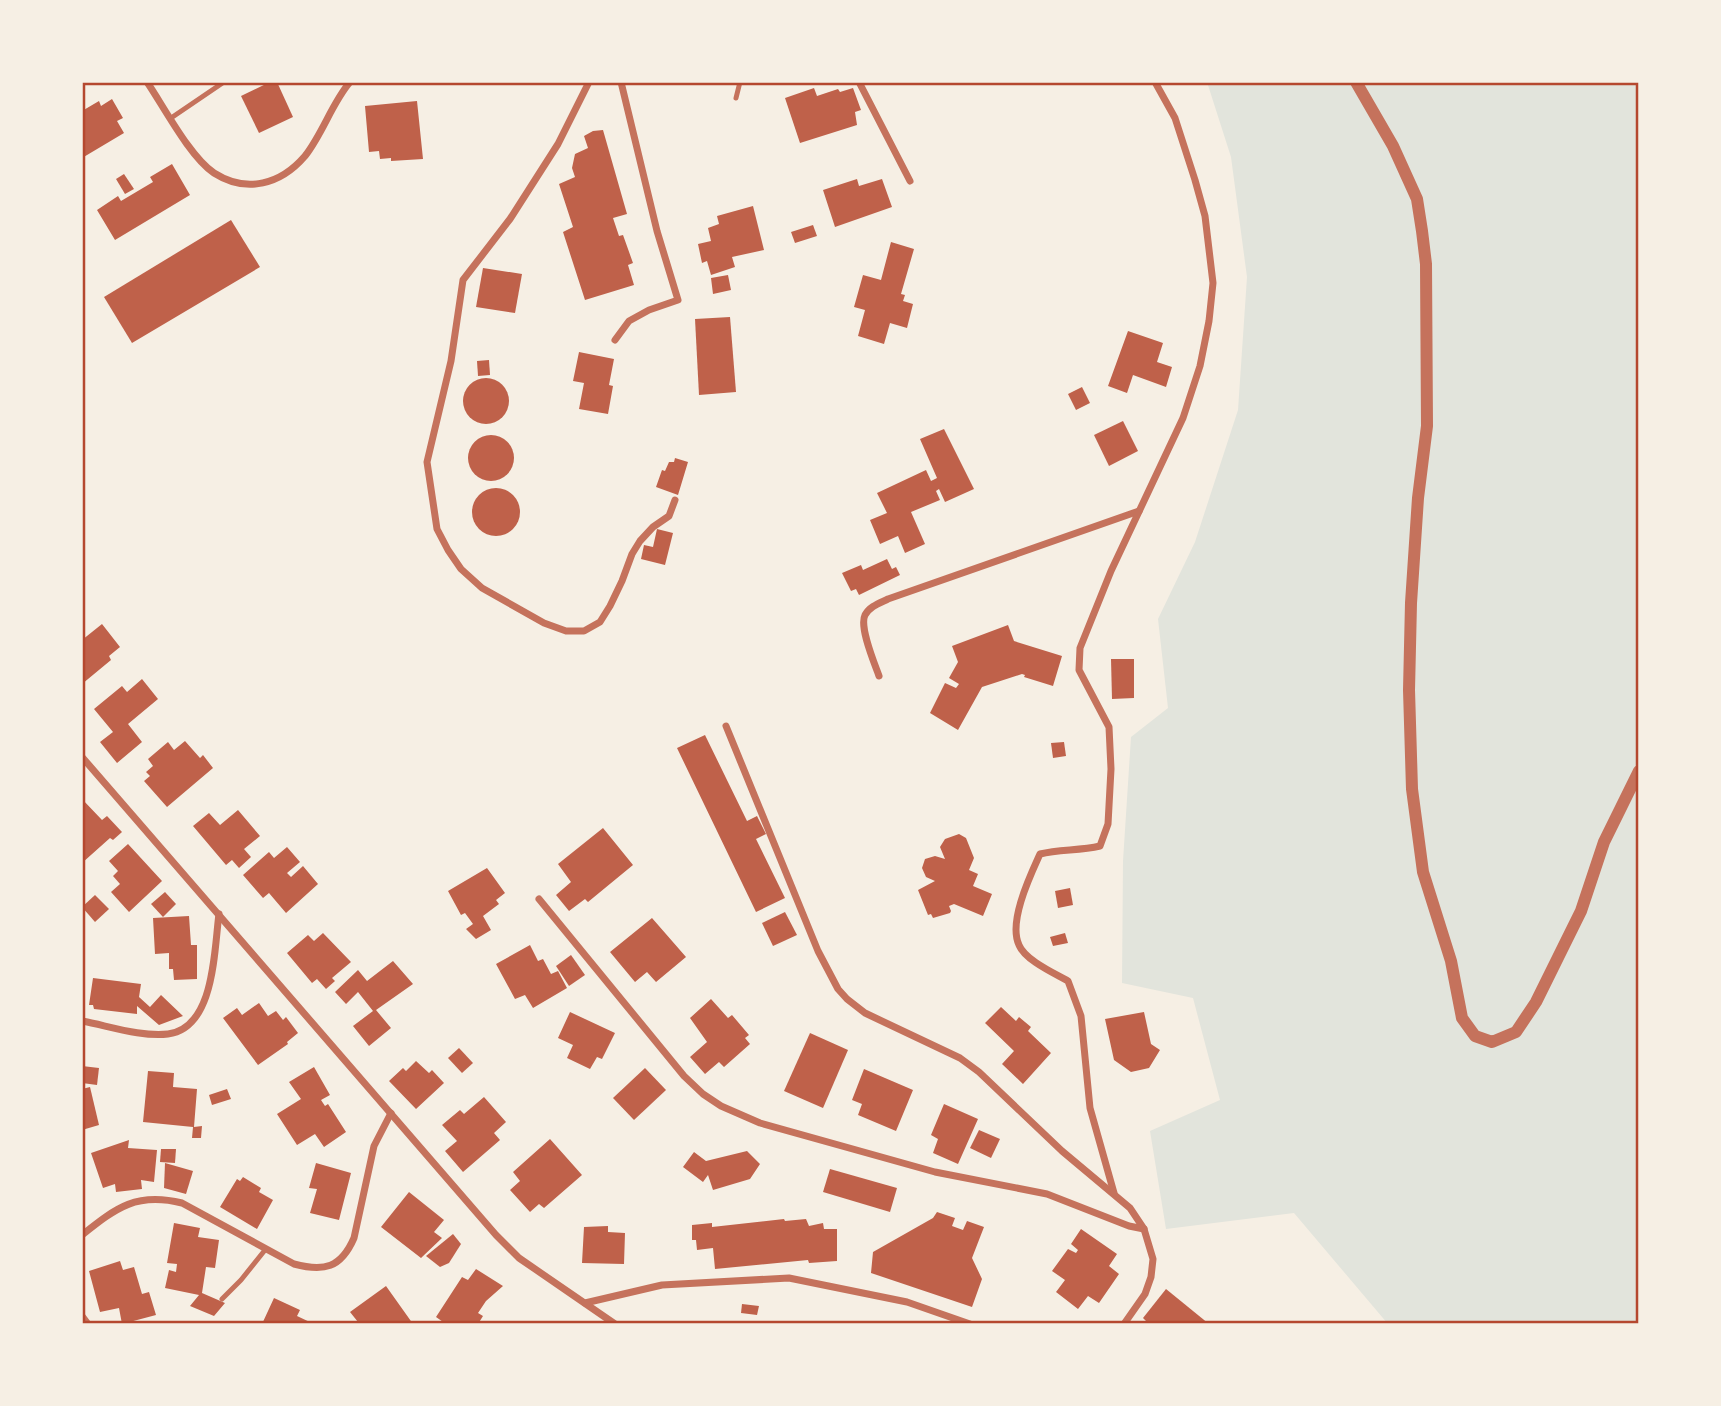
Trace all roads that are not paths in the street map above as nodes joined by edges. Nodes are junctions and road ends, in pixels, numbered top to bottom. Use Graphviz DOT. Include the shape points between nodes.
graph roads {
  1 [pos="147,82"];
  2 [pos="224,82"];
  3 [pos="350,82"];
  4 [pos="589,82"];
  5 [pos="621,82"];
  6 [pos="740,82"];
  7 [pos="859,82"];
  8 [pos="1155,82"];
  9 [pos="1356,82"];
  10 [pos="736,98"];
  11 [pos="171,118"];
  12 [pos="910,181"];
  13 [pos="615,340"];
  14 [pos="675,500"];
  15 [pos="1139,512"];
  16 [pos="878,676"];
  17 [pos="726,726"];
  18 [pos="82,757"];
  19 [pos="1639,771"];
  20 [pos="539,899"];
  21 [pos="219,914"];
  22 [pos="82,1021"];
  23 [pos="391,1113"];
  24 [pos="1114,1193"];
  25 [pos="1144,1229"];
  26 [pos="82,1235"];
  27 [pos="265,1250"];
  28 [pos="222,1299"];
  29 [pos="584,1303"];
  30 [pos="82,1316"];
  31 [pos="88,1324"];
  32 [pos="615,1324"];
  33 [pos="970,1324"];
  34 [pos="1124,1324"];
  1 -- 11 [label="street"];
  2 -- 11 [label="lane"];
  3 -- 11 [label="street" via="304,157 273,181 257,186 235,183 213,172"];
  4 -- 14 [label="street" via="558,144 510,219 463,280 451,361 427,462 437,529 461,569 482,588 544,623 566,631 584,631 600,622 632,554 653,527 669,516"];
  5 -- 13 [label="street" via="678,300 629,320"];
  6 -- 10 [label="lane"];
  7 -- 12 [label="street"];
  8 -- 15 [label="street" via="1175,118 1195,180 1205,216 1213,283 1200,366 1183,418"];
  9 -- 19 [label="street" via="1417,199 1422,231 1427,426 1411,603 1412,789 1423,872 1451,961 1462,1018 1475,1036 1492,1042 1516,1032 1536,1002 1581,911 1604,842"];
  15 -- 16 [label="street" via="872,607 863,624"];
  15 -- 24 [label="street" via="1080,648 1079,670 1109,727 1108,824 1100,846 1040,854 1015,925 1019,947 1068,981 1081,1016 1090,1108"];
  17 -- 24 [label="street" via="818,951 838,989 865,1013 960,1058 979,1072"];
  18 -- 21 [label="street"];
  20 -- 25 [label="street" via="684,1076 721,1106 760,1123 935,1172 1047,1194"];
  21 -- 22 [label="street" via="206,996 192,1024 167,1034"];
  21 -- 23 [label="street"];
  23 -- 27 [label="street" via="374,1146 348,1252 326,1267 314,1269"];
  23 -- 29 [label="street" via="519,1258"];
  24 -- 25 [label="street"];
  25 -- 34 [label="street" via="1153,1258 1151,1277"];
  26 -- 27 [label="street" via="128,1204 163,1199 192,1208"];
  27 -- 28 [label="lane"];
  29 -- 32 [label="street"];
  29 -- 33 [label="street" via="662,1285 789,1278 906,1302"];
  30 -- 31 [label="street"];
}
